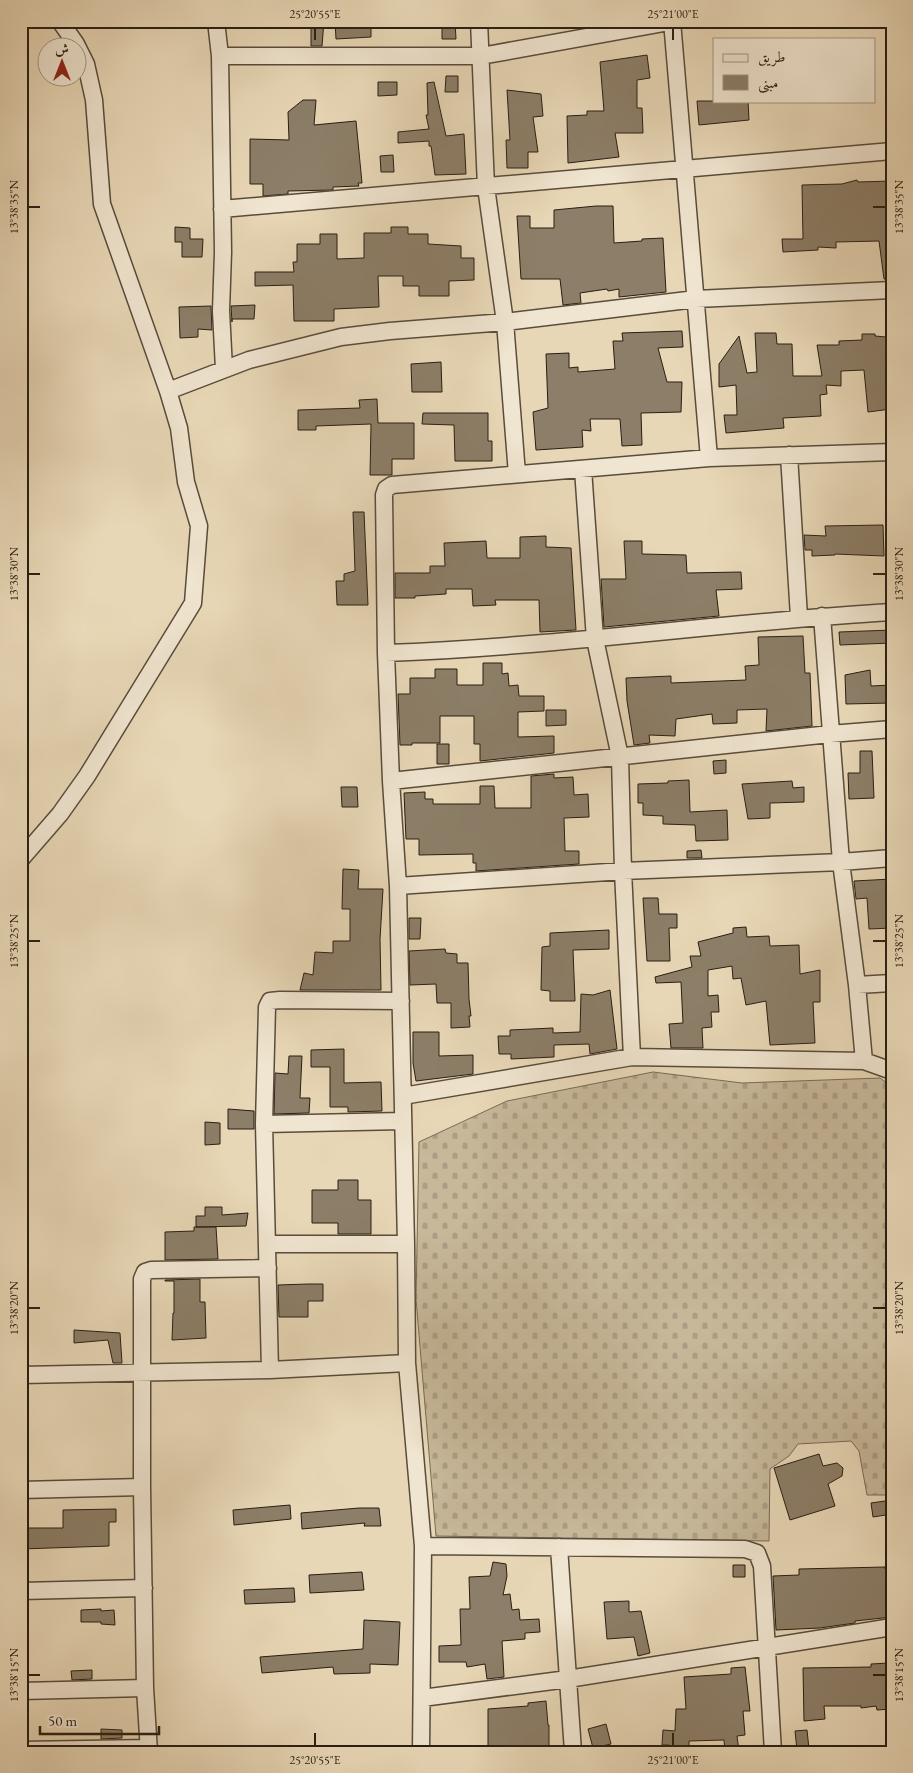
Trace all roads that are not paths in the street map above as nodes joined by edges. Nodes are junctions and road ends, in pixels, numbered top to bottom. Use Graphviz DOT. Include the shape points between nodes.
graph roads {
  1 [pos="60,21"];
  2 [pos="216,21"];
  3 [pos="479,21"];
  4 [pos="673,21"];
  5 [pos="220,56"];
  6 [pos="481,56"];
  7 [pos="892,151"];
  8 [pos="685,168"];
  9 [pos="486,187"];
  10 [pos="222,209"];
  11 [pos="892,290"];
  12 [pos="696,299"];
  13 [pos="505,322"];
  14 [pos="224,369"];
  15 [pos="168,391"];
  16 [pos="892,452"];
  17 [pos="789,456"];
  18 [pos="709,458"];
  19 [pos="583,469"];
  20 [pos="517,474"];
  21 [pos="892,612"];
  22 [pos="822,616"];
  23 [pos="799,617"];
  24 [pos="595,639"];
  25 [pos="386,653"];
  26 [pos="892,729"];
  27 [pos="830,734"];
  28 [pos="620,757"];
  29 [pos="391,781"];
  30 [pos="892,858"];
  31 [pos="21,859"];
  32 [pos="841,862"];
  33 [pos="622,871"];
  34 [pos="398,886"];
  35 [pos="892,983"];
  36 [pos="857,985"];
  37 [pos="401,1001"];
  38 [pos="632,1057"];
  39 [pos="864,1060"];
  40 [pos="892,1071"];
  41 [pos="403,1096"];
  42 [pos="402,1121"];
  43 [pos="264,1124"];
  44 [pos="268,1244"];
  45 [pos="406,1244"];
  46 [pos="268,1268"];
  47 [pos="407,1364"];
  48 [pos="270,1370"];
  49 [pos="142,1372"];
  50 [pos="21,1375"];
  51 [pos="142,1487"];
  52 [pos="21,1490"];
  53 [pos="423,1546"];
  54 [pos="559,1546"];
  55 [pos="144,1588"];
  56 [pos="21,1591"];
  57 [pos="892,1627"];
  58 [pos="767,1648"];
  59 [pos="568,1679"];
  60 [pos="145,1688"];
  61 [pos="21,1690"];
  62 [pos="422,1698"];
  63 [pos="21,1750"];
  64 [pos="149,1750"];
  65 [pos="421,1752"];
  66 [pos="573,1752"];
  67 [pos="773,1752"];
  1 -- 15 [label="street" via="86,64 94,100 102,204"];
  2 -- 5 [label="street"];
  3 -- 6 [label="street"];
  4 -- 6 [label="street"];
  4 -- 8 [label="street"];
  5 -- 6 [label="street"];
  5 -- 10 [label="street"];
  6 -- 9 [label="street"];
  7 -- 8 [label="street"];
  8 -- 9 [label="street"];
  8 -- 12 [label="street"];
  9 -- 10 [label="street"];
  9 -- 13 [label="street"];
  10 -- 14 [label="street"];
  11 -- 12 [label="street"];
  12 -- 13 [label="street"];
  12 -- 18 [label="street"];
  13 -- 14 [label="street" via="341,337"];
  13 -- 20 [label="street"];
  14 -- 15 [label="street"];
  15 -- 31 [label="street" via="179,428 186,482 199,526 193,603 86,776 60,814"];
  16 -- 17 [label="street"];
  17 -- 18 [label="street"];
  17 -- 23 [label="street"];
  18 -- 19 [label="street"];
  19 -- 20 [label="street"];
  19 -- 24 [label="street"];
  20 -- 25 [label="street" via="392,485 386,489"];
  21 -- 22 [label="street"];
  22 -- 23 [label="street"];
  22 -- 27 [label="street"];
  23 -- 24 [label="street"];
  24 -- 25 [label="street"];
  24 -- 28 [label="street"];
  25 -- 29 [label="street"];
  26 -- 27 [label="street"];
  27 -- 28 [label="street"];
  27 -- 32 [label="street"];
  28 -- 29 [label="street"];
  28 -- 33 [label="street"];
  29 -- 34 [label="street"];
  30 -- 32 [label="street"];
  32 -- 33 [label="street"];
  32 -- 36 [label="street"];
  33 -- 34 [label="street"];
  33 -- 38 [label="street"];
  34 -- 37 [label="street"];
  35 -- 36 [label="street"];
  36 -- 39 [label="street"];
  37 -- 41 [label="street"];
  37 -- 43 [label="street" via="270,1001 267,1007"];
  38 -- 39 [label="street"];
  38 -- 41 [label="street"];
  39 -- 40 [label="street"];
  41 -- 42 [label="street"];
  42 -- 43 [label="street"];
  42 -- 45 [label="street"];
  43 -- 44 [label="street"];
  44 -- 45 [label="street"];
  44 -- 46 [label="street"];
  45 -- 47 [label="street"];
  46 -- 48 [label="street"];
  46 -- 49 [label="street" via="145,1272 142,1279"];
  47 -- 48 [label="street"];
  47 -- 53 [label="street"];
  48 -- 49 [label="street"];
  49 -- 50 [label="street"];
  49 -- 51 [label="street"];
  51 -- 52 [label="street"];
  51 -- 55 [label="street"];
  53 -- 54 [label="street"];
  53 -- 62 [label="street"];
  54 -- 58 [label="street" via="745,1549 757,1553 762,1566"];
  54 -- 59 [label="street"];
  55 -- 56 [label="street"];
  55 -- 60 [label="street"];
  57 -- 58 [label="street"];
  58 -- 59 [label="street"];
  58 -- 67 [label="street"];
  59 -- 62 [label="street"];
  59 -- 66 [label="street"];
  60 -- 61 [label="street"];
  60 -- 64 [label="street"];
  62 -- 65 [label="street"];
  63 -- 64 [label="street"];
}
